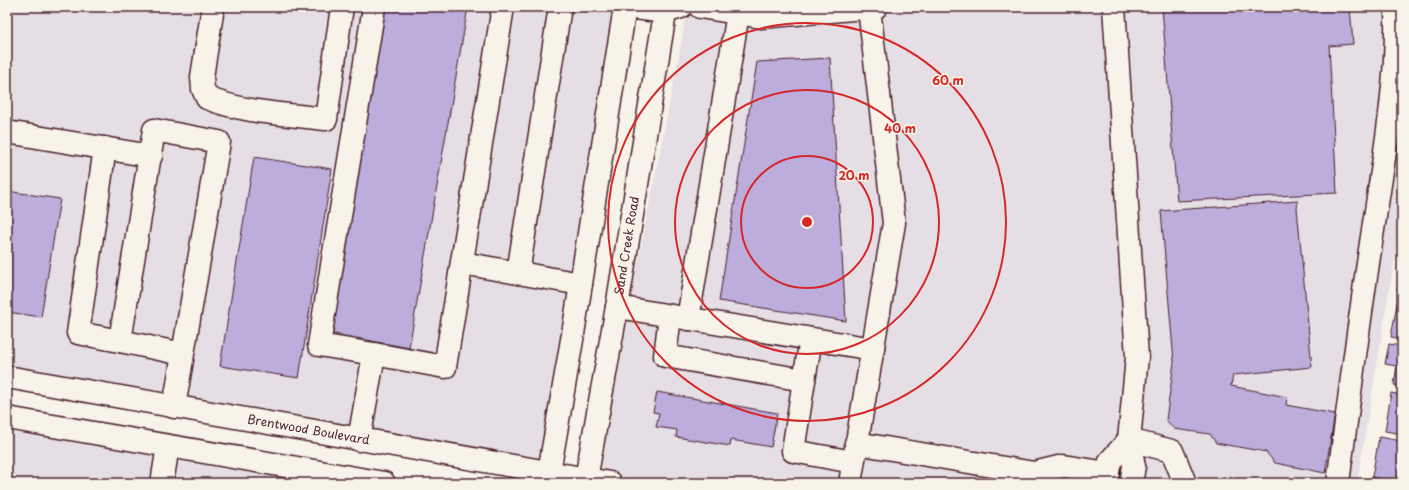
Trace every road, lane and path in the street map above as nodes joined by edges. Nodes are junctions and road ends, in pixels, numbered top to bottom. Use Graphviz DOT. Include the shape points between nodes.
graph roads {
  1 [pos="213,7"];
  2 [pos="342,7"];
  3 [pos="374,7"];
  4 [pos="503,7"];
  5 [pos="560,7"];
  6 [pos="625,7"];
  7 [pos="628,7"];
  8 [pos="700,7"];
  9 [pos="873,7"];
  10 [pos="1114,7"];
  11 [pos="1396,7"];
  12 [pos="670,9"];
  13 [pos="761,12"];
  14 [pos="738,13"];
  15 [pos="7,132"];
  16 [pos="105,148"];
  17 [pos="151,156"];
  18 [pos="462,263"];
  19 [pos="518,273"];
  20 [pos="581,284"];
  21 [pos="617,307"];
  22 [pos="679,317"];
  23 [pos="810,339"];
  24 [pos="120,341"];
  25 [pos="873,348"];
  26 [pos="183,354"];
  27 [pos="374,354"];
  28 [pos="7,377"];
  29 [pos="804,380"];
  30 [pos="174,407"];
  31 [pos="7,418"];
  32 [pos="359,440"];
  33 [pos="1129,440"];
  34 [pos="168,446"];
  35 [pos="855,453"];
  36 [pos="548,477"];
  37 [pos="1107,478"];
  38 [pos="586,481"];
  39 [pos="162,483"];
  40 [pos="384,483"];
  41 [pos="610,483"];
  42 [pos="850,483"];
  43 [pos="1130,483"];
  44 [pos="1185,483"];
  45 [pos="1338,483"];
  1 -- 2 [label="main road" via="202,77 207,98 249,109 326,119"];
  3 -- 27 [label="main road" via="319,345"];
  4 -- 18 [label="main road"];
  5 -- 19 [label="main road"];
  6 -- 20 [label="main road"];
  7 -- 12 [label="main road"];
  8 -- 14 [label="main road"];
  9 -- 13 [label="main road"];
  9 -- 25 [label="main road" via="894,224"];
  10 -- 33 [label="main road" via="1137,357"];
  11 -- 45 [label="main road" via="1397,32 1389,123"];
  12 -- 21 [label="main road, Sand Creek Road"];
  13 -- 14 [label="main road"];
  14 -- 22 [label="main road"];
  15 -- 16 [label="main road"];
  16 -- 17 [label="main road"];
  16 -- 24 [label="main road" via="78,332"];
  17 -- 24 [label="main road"];
  17 -- 26 [label="main road" via="154,130 219,142"];
  18 -- 19 [label="main road"];
  18 -- 27 [label="main road" via="445,366"];
  19 -- 20 [label="main road"];
  20 -- 36 [label="main road"];
  21 -- 22 [label="main road"];
  21 -- 38 [label="main road, Sand Creek Road"];
  22 -- 23 [label="main road"];
  22 -- 29 [label="main road" via="665,356"];
  23 -- 25 [label="main road"];
  23 -- 29 [label="main road"];
  24 -- 26 [label="main road"];
  25 -- 35 [label="main road"];
  26 -- 30 [label="main road"];
  27 -- 32 [label="main road"];
  28 -- 30 [label="main road, Brentwood Boulevard"];
  29 -- 35 [label="main road" via="793,451"];
  30 -- 32 [label="main road, Brentwood Boulevard"];
  31 -- 34 [label="main road"];
  32 -- 36 [label="main road, Brentwood Boulevard"];
  33 -- 37 [label="main road" via="1110,461"];
  33 -- 43 [label="main road" via="1134,466"];
  33 -- 44 [label="main road" via="1172,451"];
  34 -- 39 [label="main road"];
  34 -- 40 [label="main road"];
  35 -- 37 [label="main road" via="921,454 1034,473 1063,466"];
  35 -- 42 [label="main road"];
  36 -- 38 [label="main road, Brentwood Boulevard"];
  38 -- 41 [label="main road, Brentwood Boulevard"];
}
